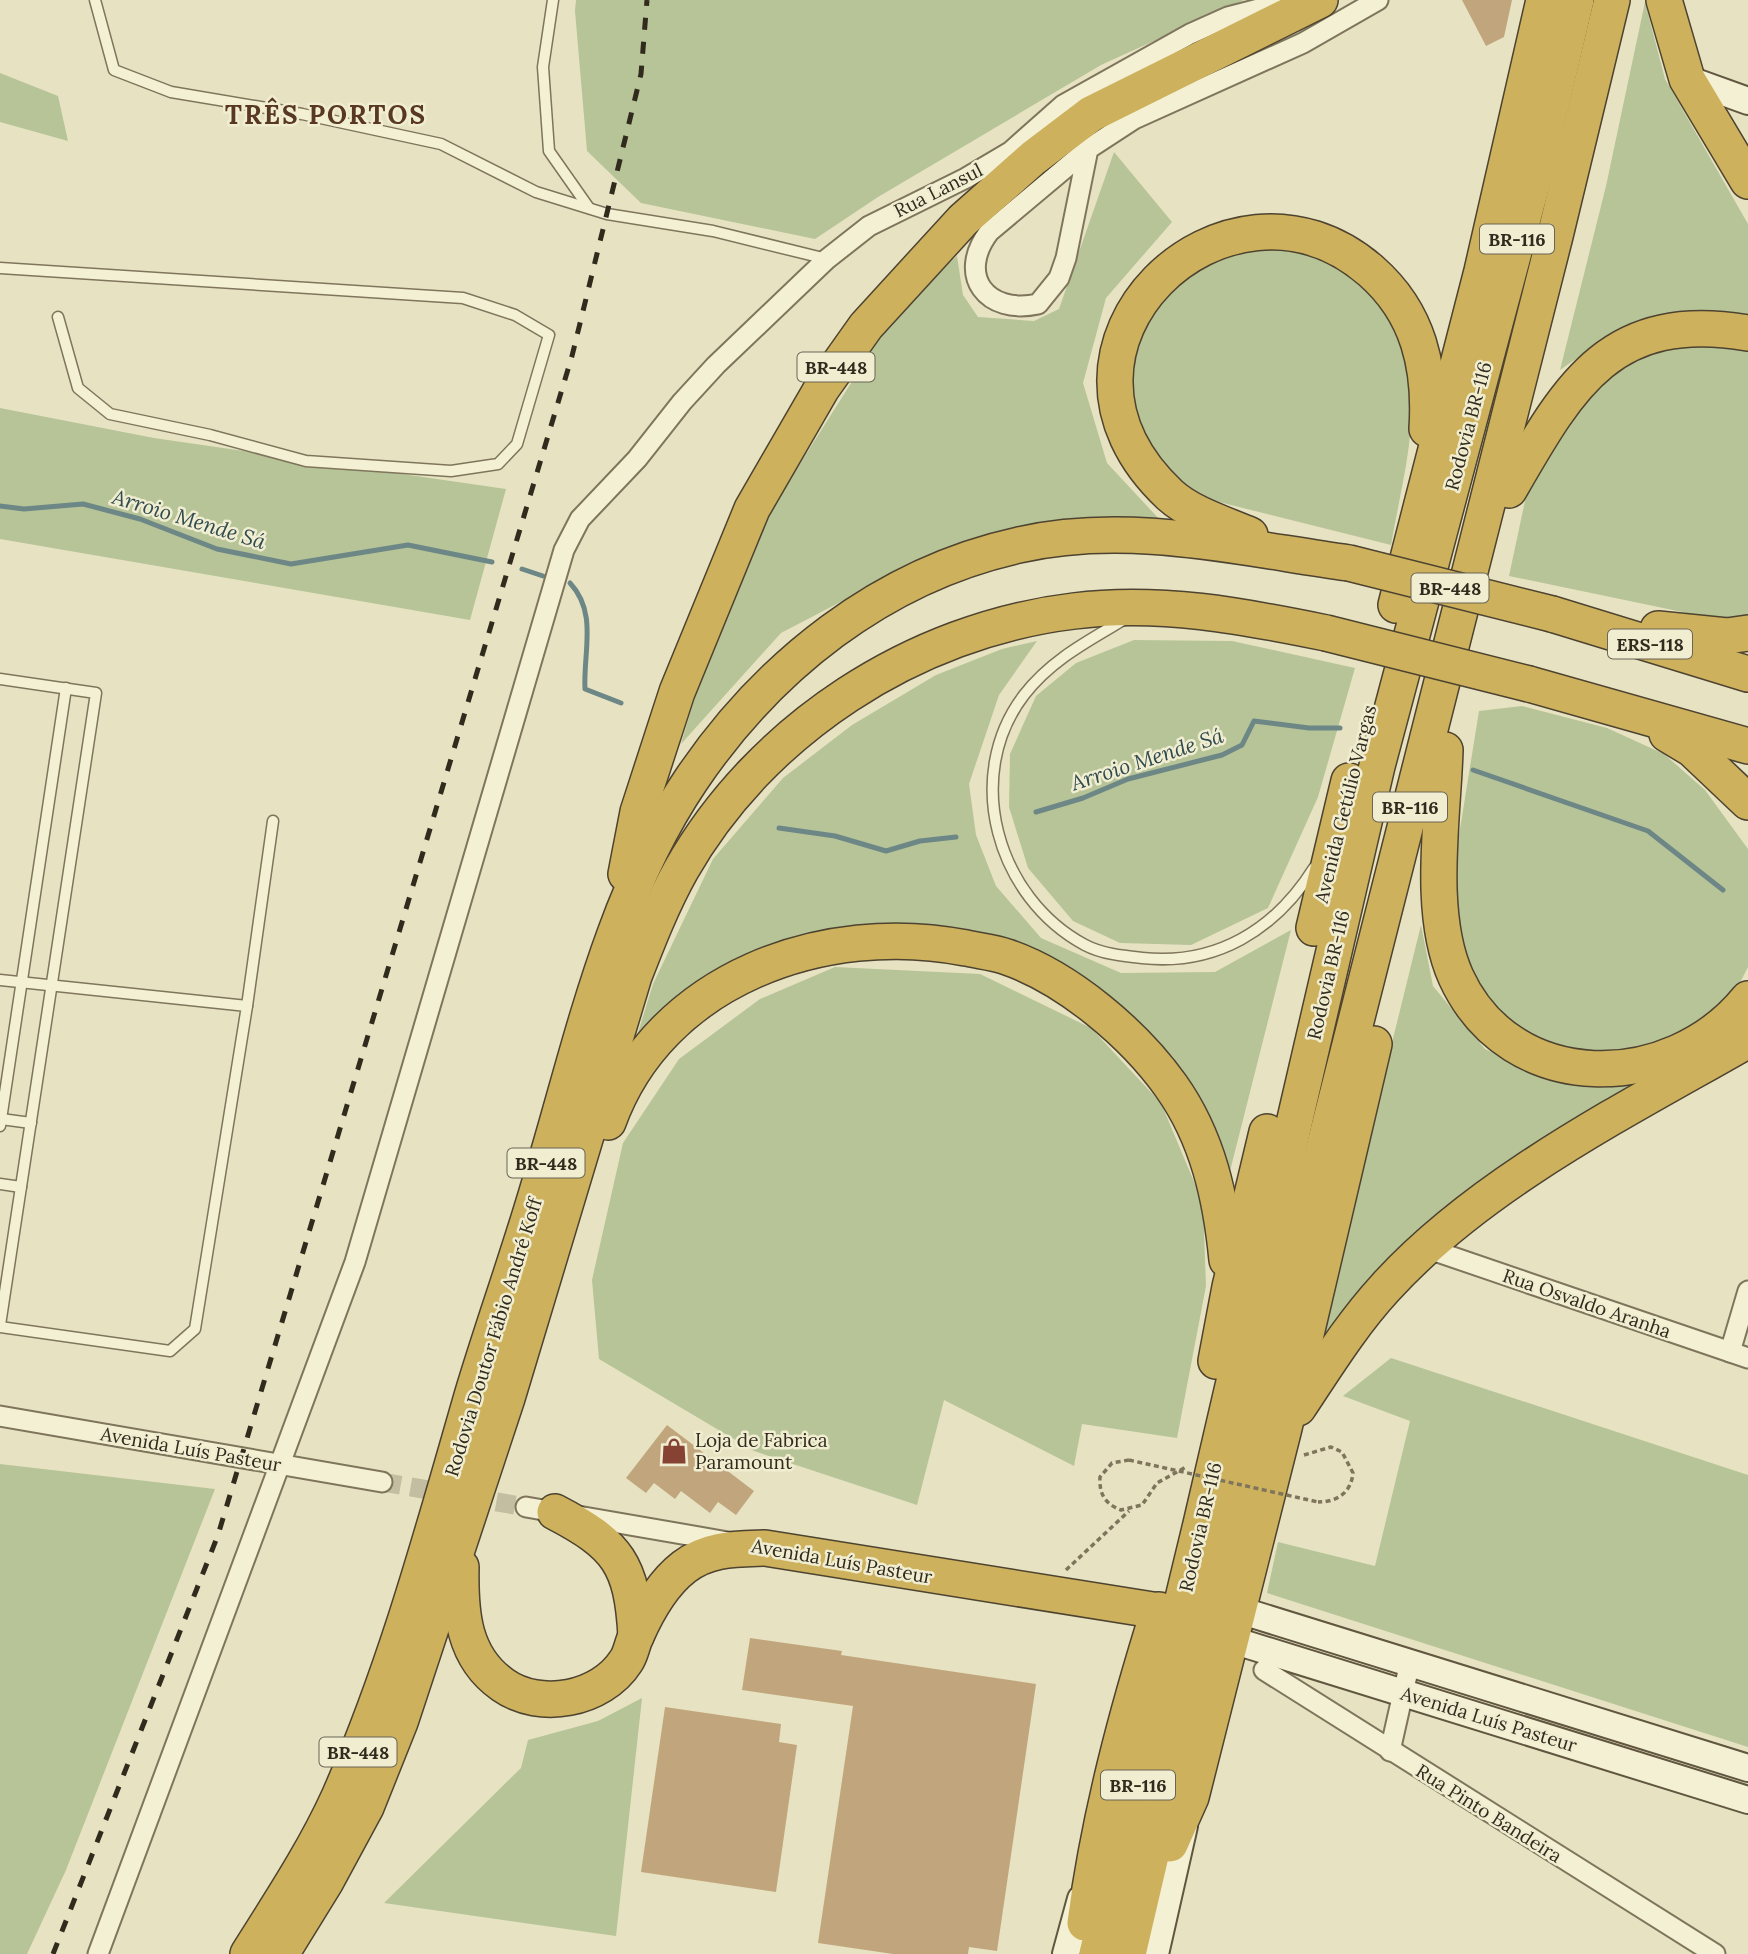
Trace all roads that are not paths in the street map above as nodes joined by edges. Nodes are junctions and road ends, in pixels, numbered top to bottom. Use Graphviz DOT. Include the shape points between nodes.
graph roads {
  1 [pos="95,0"];
  2 [pos="553,0"];
  3 [pos="1294,0"];
  4 [pos="1320,0"];
  5 [pos="1378,0"];
  6 [pos="1544,0"];
  7 [pos="1576,0"];
  8 [pos="1612,0"];
  9 [pos="1664,0"];
  10 [pos="1687,79"];
  11 [pos="1748,101"];
  12 [pos="1088,149"];
  13 [pos="1748,181"];
  14 [pos="589,209"];
  15 [pos="1555,236"];
  16 [pos="827,259"];
  17 [pos="0,268"];
  18 [pos="58,317"];
  19 [pos="1748,333"];
  20 [pos="1439,484"];
  21 [pos="1509,490"];
  22 [pos="1306,557"];
  23 [pos="1144,608"];
  24 [pos="1552,614"];
  25 [pos="1748,634"];
  26 [pos="1748,674"];
  27 [pos="0,679"];
  28 [pos="66,688"];
  29 [pos="1630,714"];
  30 [pos="1748,746"];
  31 [pos="1446,750"];
  32 [pos="1748,802"];
  33 [pos="273,821"];
  34 [pos="1336,833"];
  35 [pos="613,937"];
  36 [pos="0,980"];
  37 [pos="21,983"];
  38 [pos="54,985"];
  39 [pos="1748,999"];
  40 [pos="247,1006"];
  41 [pos="1748,1041"];
  42 [pos="1,1122"];
  43 [pos="31,1123"];
  44 [pos="0,1184"];
  45 [pos="21,1187"];
  46 [pos="567,1201"];
  47 [pos="1426,1248"];
  48 [pos="1230,1287"];
  49 [pos="1748,1291"];
  50 [pos="0,1326"];
  51 [pos="1739,1355"];
  52 [pos="0,1416"];
  53 [pos="1284,1428"];
  54 [pos="283,1465"];
  55 [pos="383,1482"];
  56 [pos="540,1510"];
  57 [pos="462,1542"];
  58 [pos="765,1548"];
  59 [pos="1159,1611"];
  60 [pos="1233,1624"];
  61 [pos="636,1636"];
  62 [pos="1410,1662"];
  63 [pos="1264,1670"];
  64 [pos="1403,1692"];
  65 [pos="1390,1751"];
  66 [pos="1748,1768"];
  67 [pos="1191,1797"];
  68 [pos="1748,1800"];
  69 [pos="1094,1854"];
  70 [pos="1138,1914"];
  71 [pos="98,1954"];
  72 [pos="247,1954"];
  73 [pos="281,1954"];
  74 [pos="1066,1954"];
  75 [pos="1081,1954"];
  76 [pos="1097,1954"];
  77 [pos="1128,1954"];
  78 [pos="1155,1954"];
  79 [pos="1715,1954"];
  1 -- 14 [label="lane" via="114,70 171,92 302,114 441,145 536,192"];
  2 -- 14 [label="lane" via="543,67 549,151"];
  3 -- 16 [label="street, Rua Lansul" via="1228,17 1120,72 1063,105 1010,152 869,226"];
  4 -- 35 [label="highway, BR-448" via="1091,114 964,220 866,326 822,388 752,509 677,692 638,812"];
  5 -- 12 [label="street" via="1303,43 1134,119"];
  6 -- 20 [label="highway, Avenida Getúlio Vargas"];
  7 -- 20 [label="highway, Rodovia BR-116 / BR-116" via="1536,169"];
  8 -- 15 [label="highway, Rodovia BR-116 / BR-116"];
  9 -- 10 [label="highway"];
  10 -- 11 [label="main road"];
  10 -- 13 [label="highway"];
  12 -- 12 [label="street" via="980,244 975,273 981,289 995,300 1038,304 1059,278"];
  14 -- 16 [label="lane" via="713,231"];
  15 -- 21 [label="highway, Rodovia BR-116"];
  15 -- 70 [label="highway, Rodovia BR-116 / BR-116" via="1231,1513"];
  16 -- 54 [label="street, Rua Lansul" via="682,402 637,459 580,519 564,550 355,1262"];
  17 -- 18 [label="lane" via="463,298 515,315 549,335 517,444 498,464 451,471 306,461 110,414 78,388"];
  19 -- 21 [label="highway" via="1674,329 1634,340 1606,357 1555,410"];
  20 -- 22 [label="highway" via="1425,359 1412,321 1386,284 1358,260 1323,241 1266,231 1183,257 1133,310 1121,338 1115,367 1119,416 1130,442 1171,495 1206,517"];
  20 -- 34 [label="highway, Avenida Getúlio Vargas"];
  20 -- 76 [label="highway, Rodovia BR-116 / BR-116" via="1198,1537"];
  21 -- 31 [label="highway, Rodovia BR-116"];
  22 -- 24 [label="highway, Rodovia Doutor Fábio André Koff / BR-448, bridge" via="1349,563"];
  22 -- 35 [label="highway, Rodovia Doutor Fábio André Koff / BR-448" via="1182,538 1067,537 1016,545 908,585 826,633 758,694 688,783"];
  23 -- 29 [label="highway, Rodovia Doutor Fábio André Koff / BR-448, bridge" via="1211,611 1326,633"];
  23 -- 34 [label="lane" via="1065,654 1044,672 1023,696 998,745 994,817 1004,850 1032,903 1086,946 1118,956 1175,961 1203,956 1237,942 1295,898"];
  23 -- 46 [label="highway, Rodovia Doutor Fábio André Koff / BR-448" via="1076,610 1034,617 982,629 932,649 883,672 830,706 741,786 681,869 655,921"];
  24 -- 25 [label="highway" via="1687,634"];
  24 -- 26 [label="highway, ERS-118"];
  27 -- 28 [label="lane"];
  28 -- 37 [label="lane"];
  28 -- 38 [label="lane" via="96,693"];
  29 -- 30 [label="highway"];
  29 -- 32 [label="highway" via="1692,749"];
  31 -- 39 [label="highway" via="1440,889 1443,932 1456,977 1494,1030 1550,1061 1618,1070 1678,1054 1707,1038"];
  31 -- 53 [label="highway, Rodovia BR-116"];
  33 -- 40 [label="lane"];
  34 -- 48 [label="highway, Avenida Getúlio Vargas"];
  35 -- 72 [label="highway, Rodovia Doutor Fábio André Koff / BR-448" via="433,1534 372,1718 303,1867"];
  36 -- 37 [label="lane"];
  37 -- 38 [label="lane"];
  37 -- 42 [label="lane"];
  38 -- 40 [label="lane"];
  38 -- 43 [label="lane"];
  40 -- 50 [label="lane" via="195,1329 170,1351"];
  41 -- 47 [label="highway" via="1486,1198"];
  42 -- 43 [label="lane"];
  43 -- 45 [label="lane"];
  44 -- 45 [label="lane"];
  45 -- 50 [label="lane"];
  46 -- 48 [label="highway" via="587,1182 611,1114 639,1062 712,992 753,968 818,948 880,941 940,943 1007,957 1056,982 1104,1014 1163,1076 1191,1119 1210,1162 1222,1211"];
  46 -- 57 [label="highway, Rodovia Doutor Fábio André Koff / BR-448"];
  47 -- 51 [label="street, Rua Osvaldo Aranha"];
  47 -- 53 [label="highway" via="1341,1341"];
  48 -- 59 [label="highway, Avenida Getúlio Vargas" via="1197,1461"];
  49 -- 51 [label="street"];
  52 -- 54 [label="street, Avenida Luís Pasteur"];
  53 -- 60 [label="highway, Rodovia BR-116"];
  54 -- 55 [label="street, Avenida Luís Pasteur"];
  54 -- 71 [label="street, Rua Lansul"];
  56 -- 58 [label="street, Avenida Luís Pasteur"];
  56 -- 61 [label="highway" via="590,1531 616,1554 631,1586"];
  57 -- 61 [label="highway" via="461,1600 468,1639 475,1659 512,1692 536,1699 569,1699 592,1690 626,1661"];
  57 -- 73 [label="highway, Rodovia Doutor Fábio André Koff / BR-448" via="366,1807"];
  58 -- 59 [label="highway, Avenida Luís Pasteur"];
  58 -- 61 [label="highway" via="722,1549 684,1567 665,1586"];
  59 -- 69 [label="highway, Avenida Getúlio Vargas"];
  60 -- 62 [label="main road, Avenida Luís Pasteur"];
  60 -- 64 [label="main road, Avenida Luís Pasteur"];
  60 -- 67 [label="highway, Rodovia BR-116"];
  62 -- 64 [label="street"];
  62 -- 66 [label="main road, Avenida Luís Pasteur"];
  63 -- 65 [label="street, Rua Pinto Bandeira"];
  64 -- 65 [label="street"];
  64 -- 68 [label="main road, Avenida Luís Pasteur"];
  65 -- 79 [label="street, Rua Pinto Bandeira"];
  67 -- 70 [label="highway, BR-116"];
  67 -- 78 [label="main road, Rodovia BR-116"];
  69 -- 74 [label="main road"];
  69 -- 75 [label="highway, Avenida Getúlio Vargas"];
  70 -- 77 [label="highway, Rodovia BR-116 / BR-116"];
}
